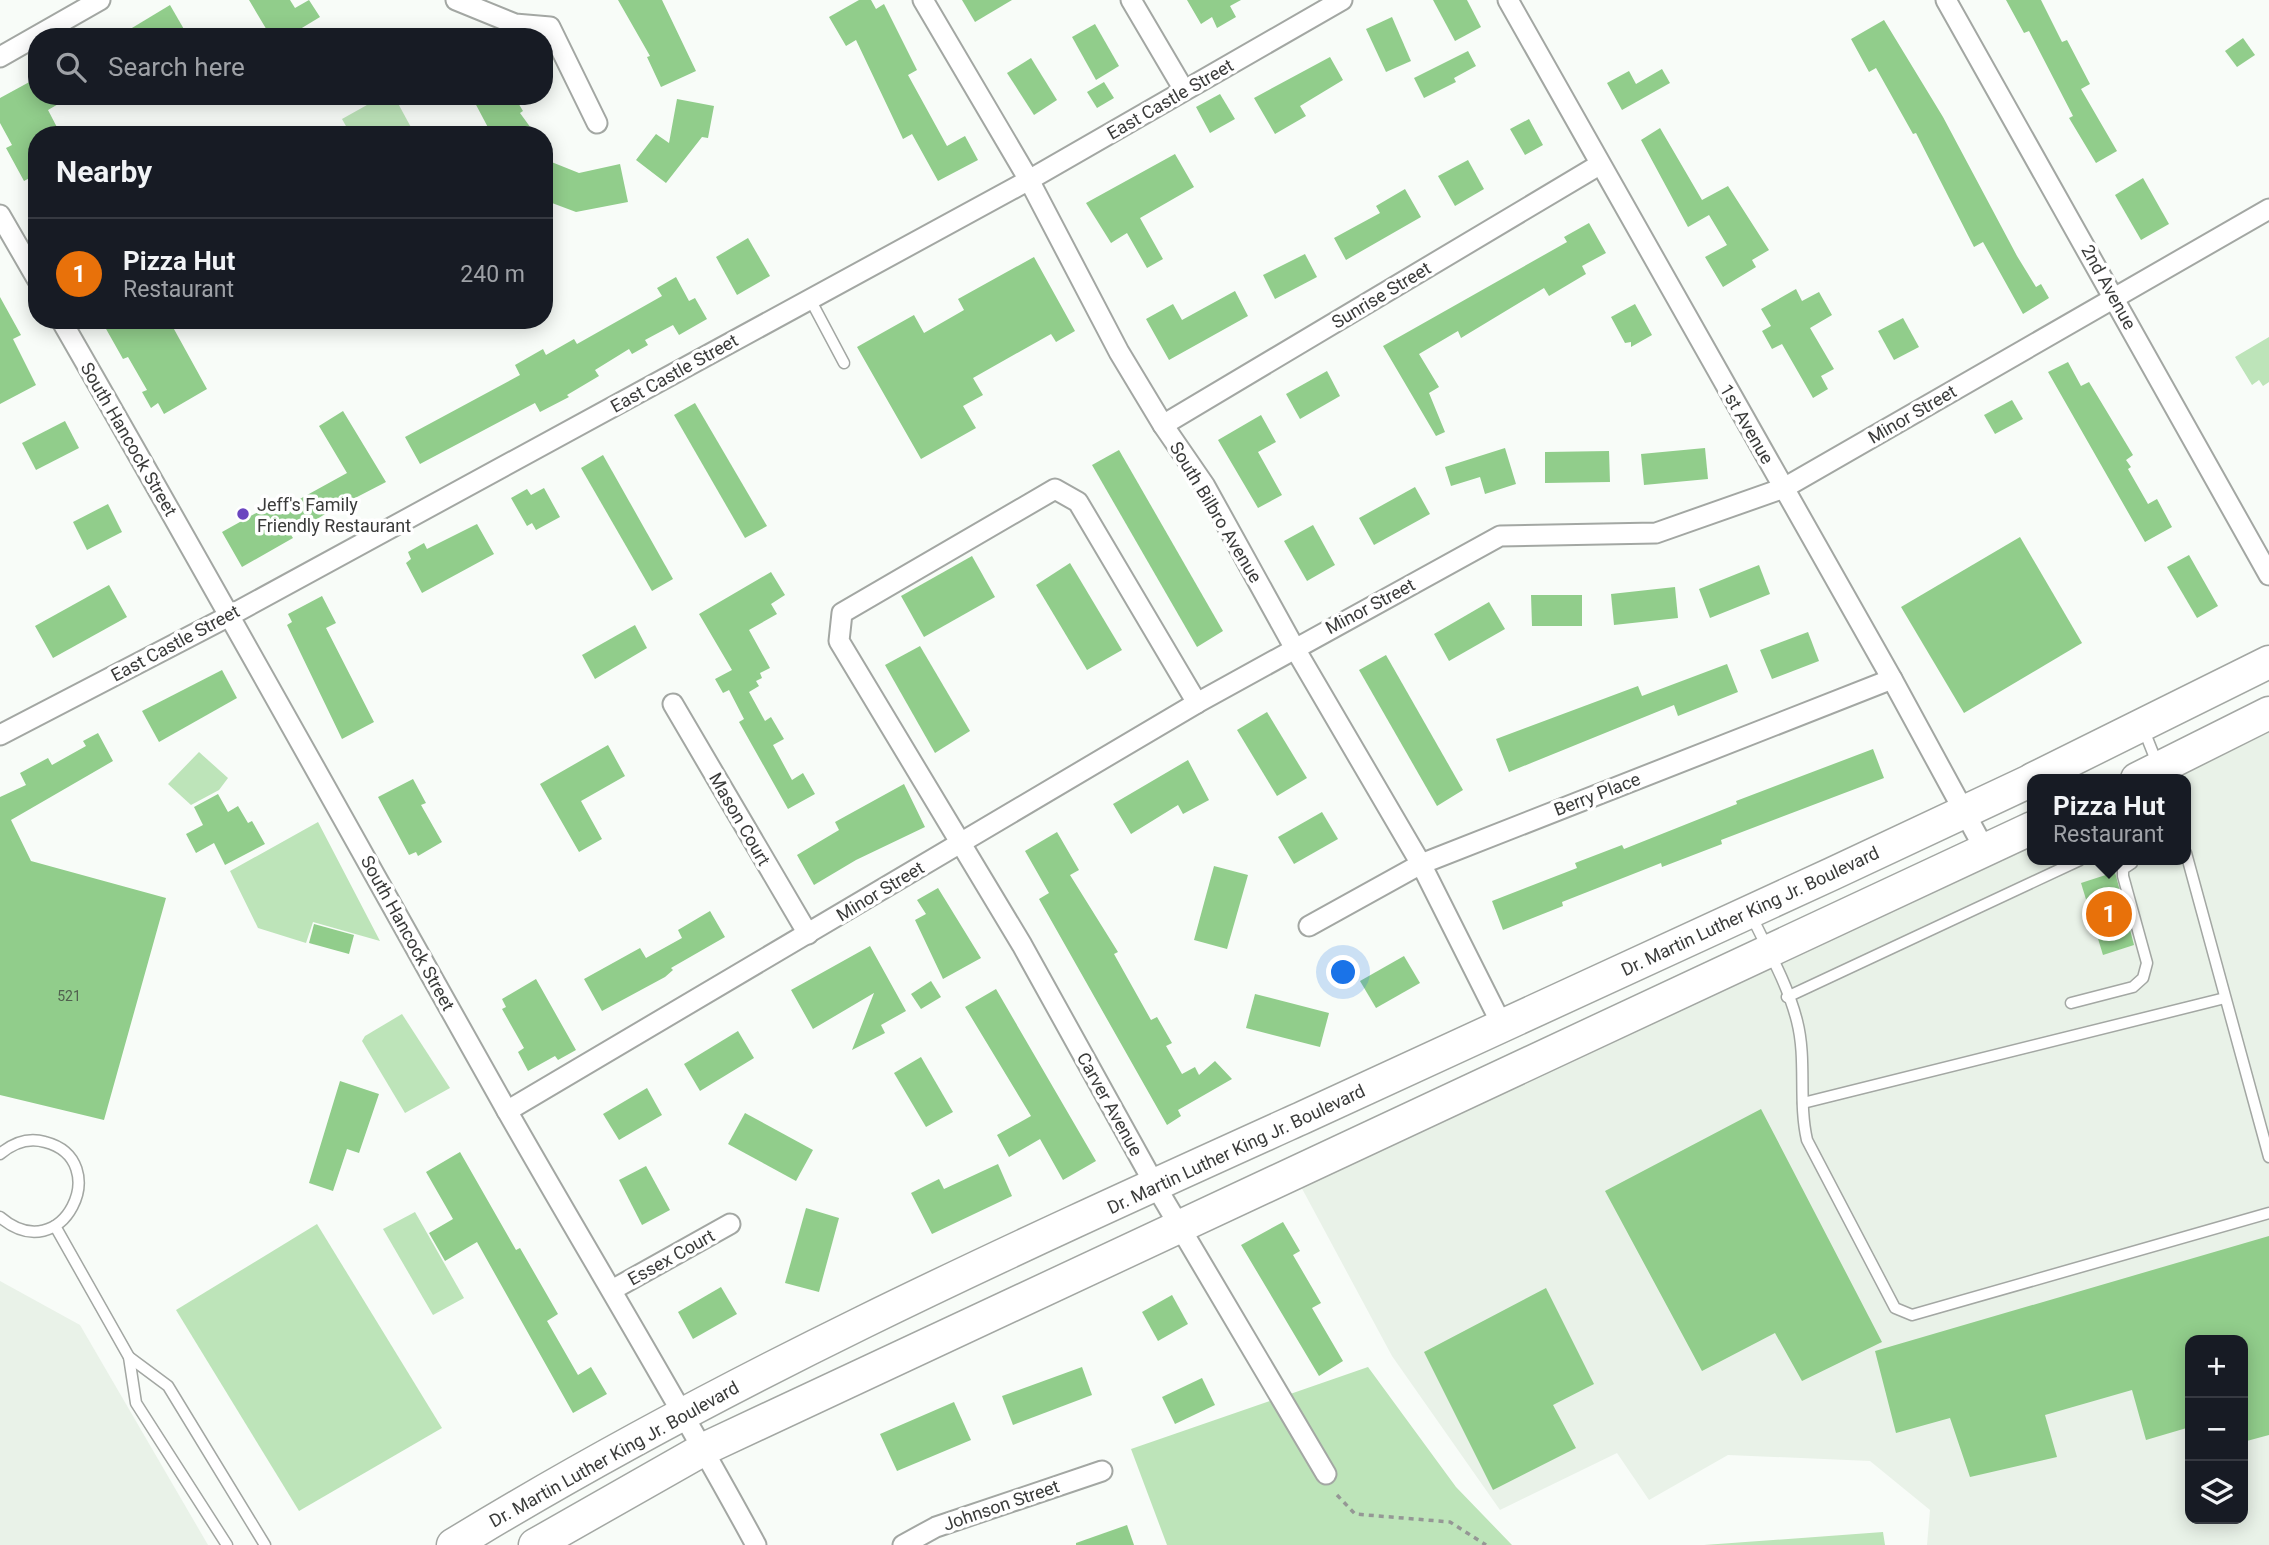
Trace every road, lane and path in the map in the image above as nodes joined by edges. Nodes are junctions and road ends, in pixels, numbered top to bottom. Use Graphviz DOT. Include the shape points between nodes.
graph roads {
  1 [pos="100,0"];
  2 [pos="456,0"];
  3 [pos="923,0"];
  4 [pos="1131,0"];
  5 [pos="1342,0"];
  6 [pos="1507,0"];
  7 [pos="1946,0"];
  8 [pos="51,28"];
  9 [pos="550,28"];
  10 [pos="553,33"];
  11 [pos="28,41"];
  12 [pos="0,57"];
  13 [pos="1184,90"];
  14 [pos="597,123"];
  15 [pos="1599,165"];
  16 [pos="1029,180"];
  17 [pos="2269,209"];
  18 [pos="0,215"];
  19 [pos="28,263"];
  20 [pos="2115,296"];
  21 [pos="810,299"];
  22 [pos="66,329"];
  23 [pos="844,363"];
  24 [pos="1163,425"];
  25 [pos="1784,488"];
  26 [pos="2269,576"];
  27 [pos="231,615"];
  28 [pos="1294,647"];
  29 [pos="2269,662"];
  30 [pos="1892,678"];
  31 [pos="1197,703"];
  32 [pos="673,704"];
  33 [pos="2269,713"];
  34 [pos="2143,727"];
  35 [pos="0,735"];
  36 [pos="2043,774"];
  37 [pos="2153,774"];
  38 [pos="2157,774"];
  39 [pos="2027,781"];
  40 [pos="1965,811"];
  41 [pos="2027,830"];
  42 [pos="959,843"];
  43 [pos="1985,850"];
  44 [pos="1421,864"];
  45 [pos="2069,865"];
  46 [pos="2129,865"];
  47 [pos="2189,865"];
  48 [pos="1749,912"];
  49 [pos="1309,926"];
  50 [pos="808,934"];
  51 [pos="1768,951"];
  52 [pos="1787,997"];
  53 [pos="2225,998"];
  54 [pos="2071,1003"];
  55 [pos="1503,1027"];
  56 [pos="1803,1103"];
  57 [pos="507,1111"];
  58 [pos="0,1154"];
  59 [pos="2269,1157"];
  60 [pos="1155,1185"];
  61 [pos="2269,1213"];
  62 [pos="0,1217"];
  63 [pos="730,1224"];
  64 [pos="55,1226"];
  65 [pos="1179,1226"];
  66 [pos="612,1290"];
  67 [pos="129,1357"];
  68 [pos="684,1411"];
  69 [pos="704,1449"];
  70 [pos="1102,1471"];
  71 [pos="1326,1474"];
  72 [pos="1337,1495"];
  73 [pos="227,1545"];
  74 [pos="265,1545"];
  75 [pos="453,1545"];
  76 [pos="535,1545"];
  77 [pos="755,1545"];
  78 [pos="903,1545"];
  79 [pos="1486,1545"];
  1 -- 8 [label="street"];
  2 -- 9 [label="street" via="515,24"];
  3 -- 16 [label="street, South Bilbro Avenue"];
  4 -- 13 [label="street"];
  5 -- 13 [label="street, East Castle Street"];
  6 -- 15 [label="street, 1st Avenue"];
  7 -- 20 [label="street, 2nd Avenue"];
  10 -- 14 [label="street"];
  11 -- 12 [label="street"];
  13 -- 16 [label="street, East Castle Street"];
  15 -- 24 [label="street, Sunrise Street"];
  15 -- 25 [label="street, 1st Avenue"];
  16 -- 21 [label="street, East Castle Street"];
  16 -- 24 [label="street, South Bilbro Avenue" via="1119,352"];
  17 -- 20 [label="street, Minor Street"];
  18 -- 19 [label="street"];
  20 -- 25 [label="street, Minor Street"];
  20 -- 26 [label="street, 2nd Avenue"];
  21 -- 23 [label="lane"];
  21 -- 27 [label="street, East Castle Street"];
  22 -- 27 [label="street, South Hancock Street"];
  24 -- 28 [label="street, South Bilbro Avenue" via="1201,479"];
  25 -- 28 [label="street, Minor Street" via="1656,533 1500,536"];
  25 -- 30 [label="street, 1st Avenue"];
  27 -- 35 [label="street, East Castle Street"];
  27 -- 57 [label="street, South Hancock Street"];
  28 -- 31 [label="street, Minor Street"];
  28 -- 44 [label="street, South Bilbro Avenue"];
  29 -- 34 [label="main road, Dr. Martin Luther King Jr. Boulevard"];
  30 -- 40 [label="street, 1st Avenue"];
  30 -- 44 [label="street, Berry Place"];
  31 -- 42 [label="street, Minor Street"];
  31 -- 42 [label="street, Carver Avenue" via="1078,502 1055,489 842,613 839,641"];
  32 -- 50 [label="street, Mason Court"];
  33 -- 38 [label="main road"];
  34 -- 36 [label="main road, Dr. Martin Luther King Jr. Boulevard"];
  34 -- 37 [label="lane"];
  39 -- 40 [label="main road, Dr. Martin Luther King Jr. Boulevard"];
  40 -- 43 [label="street, 1st Avenue"];
  40 -- 48 [label="main road, Dr. Martin Luther King Jr. Boulevard"];
  41 -- 43 [label="main road"];
  42 -- 50 [label="street, Minor Street"];
  42 -- 60 [label="street, Carver Avenue" via="1022,945"];
  43 -- 51 [label="main road"];
  44 -- 49 [label="street, Berry Place"];
  44 -- 55 [label="street, South Bilbro Avenue"];
  45 -- 52 [label="lane"];
  46 -- 54 [label="lane" via="2123,876 2147,962 2143,978 2133,987"];
  47 -- 53 [label="lane"];
  48 -- 51 [label="lane"];
  48 -- 55 [label="main road, Dr. Martin Luther King Jr. Boulevard"];
  50 -- 57 [label="street, Minor Street"];
  51 -- 52 [label="lane"];
  51 -- 65 [label="main road"];
  52 -- 56 [label="lane" via="1797,1020 1805,1075"];
  53 -- 56 [label="lane"];
  53 -- 59 [label="lane"];
  55 -- 60 [label="main road, Dr. Martin Luther King Jr. Boulevard"];
  56 -- 61 [label="lane" via="1807,1140 1895,1308 1902,1313 1912,1315"];
  57 -- 66 [label="street, South Hancock Street"];
  58 -- 64 [label="lane" via="23,1141 38,1140 64,1151 78,1176 75,1205"];
  60 -- 65 [label="street, Carver Avenue"];
  60 -- 68 [label="main road, Dr. Martin Luther King Jr. Boulevard"];
  62 -- 64 [label="lane" via="24,1231"];
  63 -- 66 [label="street, Essex Court"];
  64 -- 67 [label="lane"];
  65 -- 69 [label="main road"];
  65 -- 71 [label="street, Carver Avenue"];
  66 -- 68 [label="street, South Hancock Street"];
  67 -- 73 [label="lane" via="136,1403"];
  67 -- 74 [label="lane" via="168,1386"];
  68 -- 69 [label="street, South Hancock Street"];
  68 -- 75 [label="main road, Dr. Martin Luther King Jr. Boulevard"];
  69 -- 76 [label="main road"];
  69 -- 77 [label="street, South Hancock Street"];
  70 -- 78 [label="street, Johnson Street" via="936,1527"];
  72 -- 79 [label="path" via="1354,1514 1450,1522"];
}
